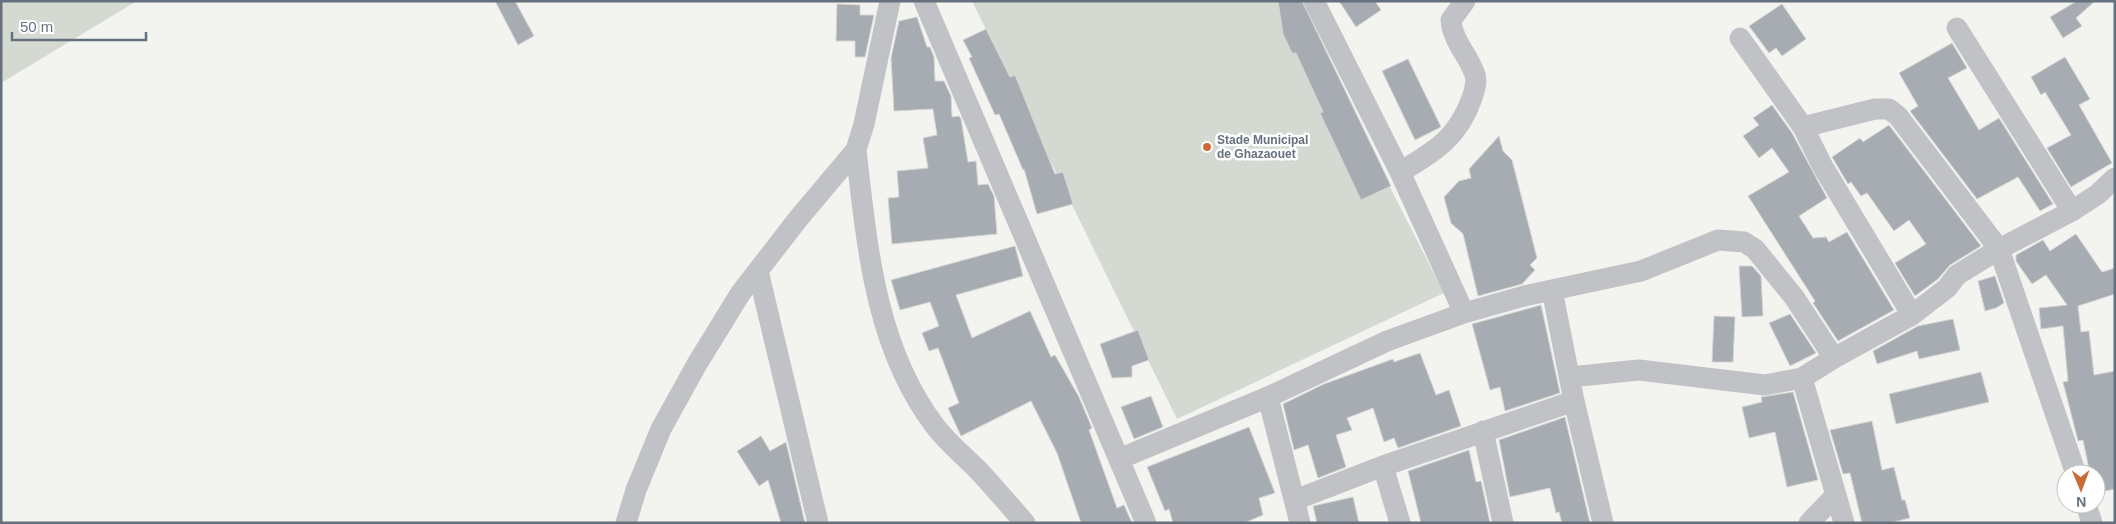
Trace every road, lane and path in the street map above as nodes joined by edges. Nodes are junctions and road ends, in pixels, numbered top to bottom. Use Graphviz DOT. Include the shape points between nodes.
graph roads {
  1 [pos="890,1"];
  2 [pos="924,1"];
  3 [pos="1465,1"];
  4 [pos="1315,2"];
  5 [pos="1957,28"];
  6 [pos="1740,38"];
  7 [pos="1803,127"];
  8 [pos="856,150"];
  9 [pos="1400,172"];
  10 [pos="2113,188"];
  11 [pos="2072,210"];
  12 [pos="1999,249"];
  13 [pos="758,271"];
  14 [pos="1552,290"];
  15 [pos="1464,314"];
  16 [pos="1912,315"];
  17 [pos="1834,358"];
  18 [pos="1570,377"];
  19 [pos="1802,378"];
  20 [pos="1268,397"];
  21 [pos="1574,401"];
  22 [pos="1483,431"];
  23 [pos="1119,459"];
  24 [pos="2073,464"];
  25 [pos="1382,466"];
  26 [pos="1836,494"];
  27 [pos="1295,500"];
  28 [pos="626,523"];
  29 [pos="818,523"];
  30 [pos="1026,523"];
  31 [pos="1146,523"];
  32 [pos="1300,523"];
  33 [pos="1400,523"];
  34 [pos="1503,523"];
  35 [pos="1604,523"];
  36 [pos="1809,523"];
  37 [pos="1844,523"];
  1 -- 8 [label="street"];
  2 -- 23 [label="street"];
  3 -- 9 [label="street" via="1451,20 1452,29 1475,73 1476,86 1470,104 1455,133 1429,155"];
  4 -- 9 [label="street" via="1340,58"];
  5 -- 11 [label="street"];
  6 -- 7 [label="street"];
  7 -- 12 [label="street" via="1875,109 1889,109 1898,116"];
  7 -- 16 [label="street" via="1823,167"];
  8 -- 13 [label="street"];
  8 -- 30 [label="street" via="867,245 880,305 894,351 912,392 935,427"];
  9 -- 15 [label="street"];
  10 -- 11 [label="street"];
  11 -- 12 [label="street"];
  12 -- 16 [label="street" via="1957,275 1947,288"];
  12 -- 24 [label="street"];
  13 -- 28 [label="street" via="697,364 661,429"];
  13 -- 29 [label="street"];
  14 -- 15 [label="street"];
  14 -- 17 [label="street" via="1641,271 1718,240 1744,242 1755,249 1794,297"];
  14 -- 18 [label="street"];
  15 -- 20 [label="street" via="1387,342"];
  16 -- 17 [label="street"];
  17 -- 19 [label="street"];
  18 -- 19 [label="street" via="1639,370 1765,385"];
  18 -- 21 [label="street"];
  19 -- 26 [label="street"];
  20 -- 23 [label="street"];
  20 -- 27 [label="street"];
  21 -- 22 [label="street"];
  21 -- 35 [label="street"];
  22 -- 25 [label="street"];
  22 -- 34 [label="street"];
  23 -- 31 [label="street"];
  25 -- 27 [label="street"];
  25 -- 33 [label="street"];
  26 -- 36 [label="street"];
  26 -- 37 [label="street"];
  27 -- 32 [label="street"];
}
